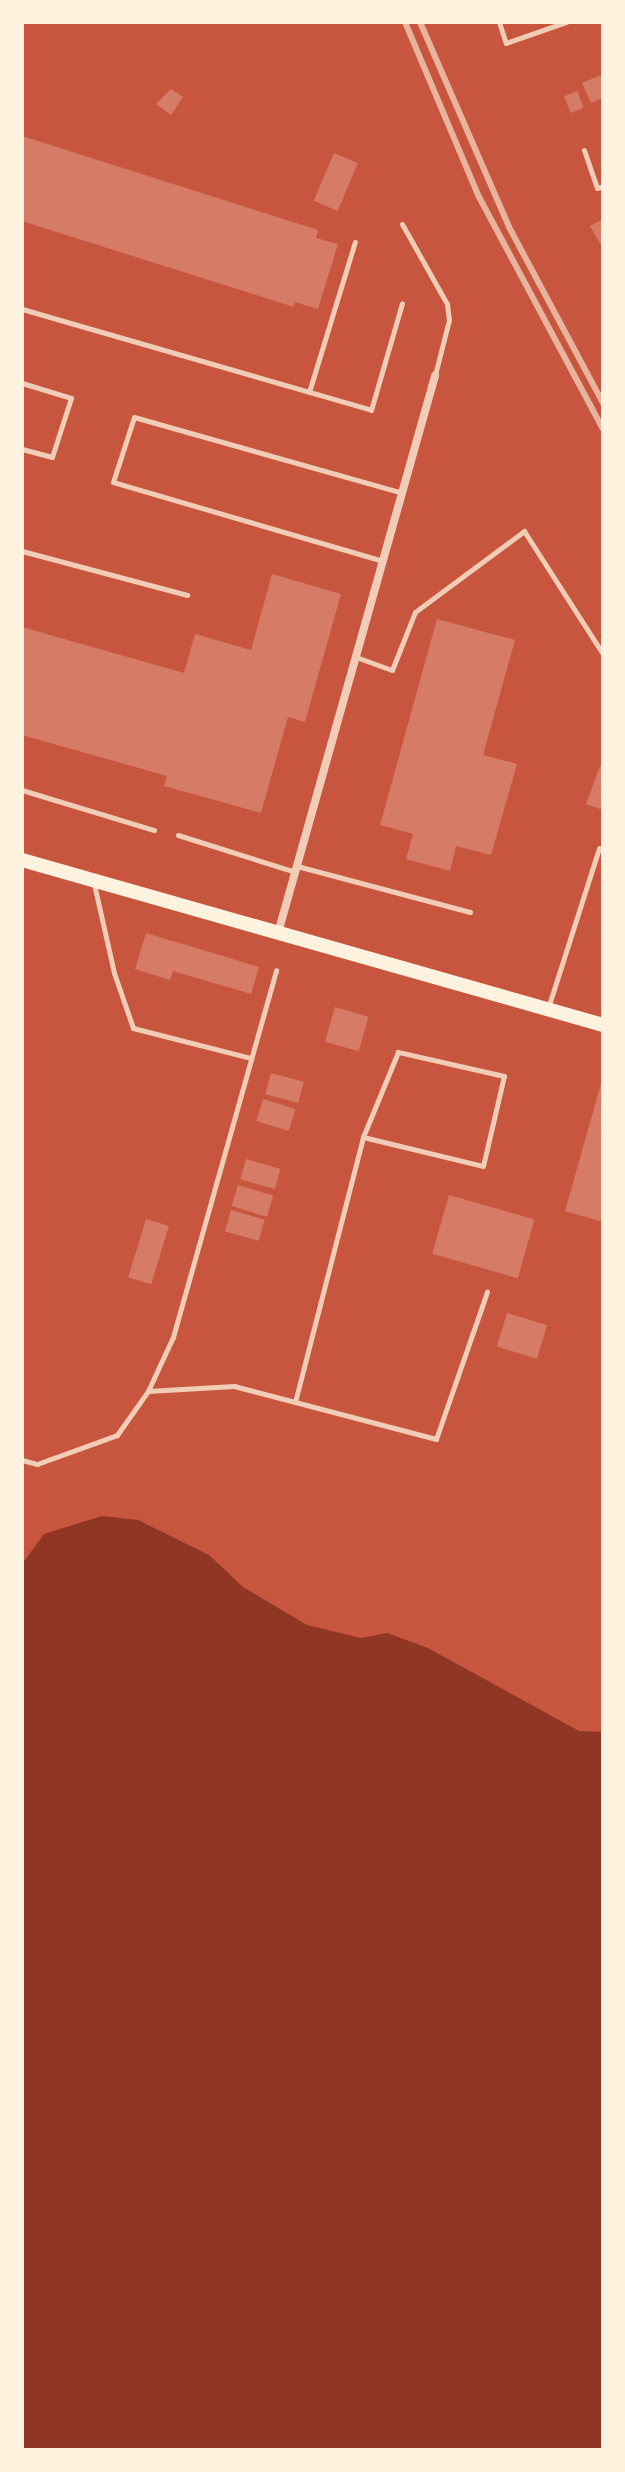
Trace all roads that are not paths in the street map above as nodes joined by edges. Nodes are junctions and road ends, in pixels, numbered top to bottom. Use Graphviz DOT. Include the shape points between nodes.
graph roads {
  1 [pos="499,22"];
  2 [pos="566,22"];
  3 [pos="584,150"];
  4 [pos="603,186"];
  5 [pos="402,224"];
  6 [pos="355,242"];
  7 [pos="402,303"];
  8 [pos="22,309"];
  9 [pos="435,376"];
  10 [pos="22,383"];
  11 [pos="309,392"];
  12 [pos="22,449"];
  13 [pos="402,493"];
  14 [pos="22,551"];
  15 [pos="383,561"];
  16 [pos="187,595"];
  17 [pos="603,654"];
  18 [pos="355,657"];
  19 [pos="22,790"];
  20 [pos="154,830"];
  21 [pos="178,835"];
  22 [pos="599,848"];
  23 [pos="22,860"];
  24 [pos="296,869"];
  25 [pos="93,881"];
  26 [pos="470,912"];
  27 [pos="278,933"];
  28 [pos="276,970"];
  29 [pos="547,1009"];
  30 [pos="603,1025"];
  31 [pos="251,1058"];
  32 [pos="363,1137"];
  33 [pos="487,1292"];
  34 [pos="148,1391"];
  35 [pos="295,1402"];
  36 [pos="22,1460"];
  1 -- 2 [label="lane" via="506,43"];
  3 -- 4 [label="lane" via="597,188"];
  5 -- 9 [label="lane" via="447,304 449,320"];
  6 -- 11 [label="lane"];
  7 -- 11 [label="lane" via="371,410"];
  8 -- 11 [label="lane"];
  9 -- 13 [label="street"];
  10 -- 12 [label="lane" via="71,398 52,457"];
  13 -- 15 [label="street"];
  13 -- 15 [label="lane" via="134,417 113,482"];
  14 -- 16 [label="lane"];
  15 -- 18 [label="street"];
  17 -- 18 [label="lane" via="524,531 415,612 392,670"];
  18 -- 24 [label="street"];
  19 -- 20 [label="lane"];
  21 -- 24 [label="lane"];
  22 -- 29 [label="lane"];
  23 -- 25 [label="main road"];
  24 -- 26 [label="lane"];
  24 -- 27 [label="street"];
  25 -- 27 [label="main road"];
  25 -- 31 [label="lane" via="133,1028"];
  27 -- 29 [label="main road"];
  28 -- 31 [label="lane"];
  29 -- 30 [label="main road"];
  31 -- 34 [label="lane" via="173,1337"];
  32 -- 32 [label="lane" via="483,1166 504,1076 398,1052"];
  32 -- 35 [label="lane"];
  33 -- 35 [label="lane" via="436,1439"];
  34 -- 35 [label="lane" via="234,1386"];
  34 -- 36 [label="lane" via="117,1435 37,1464"];
}
